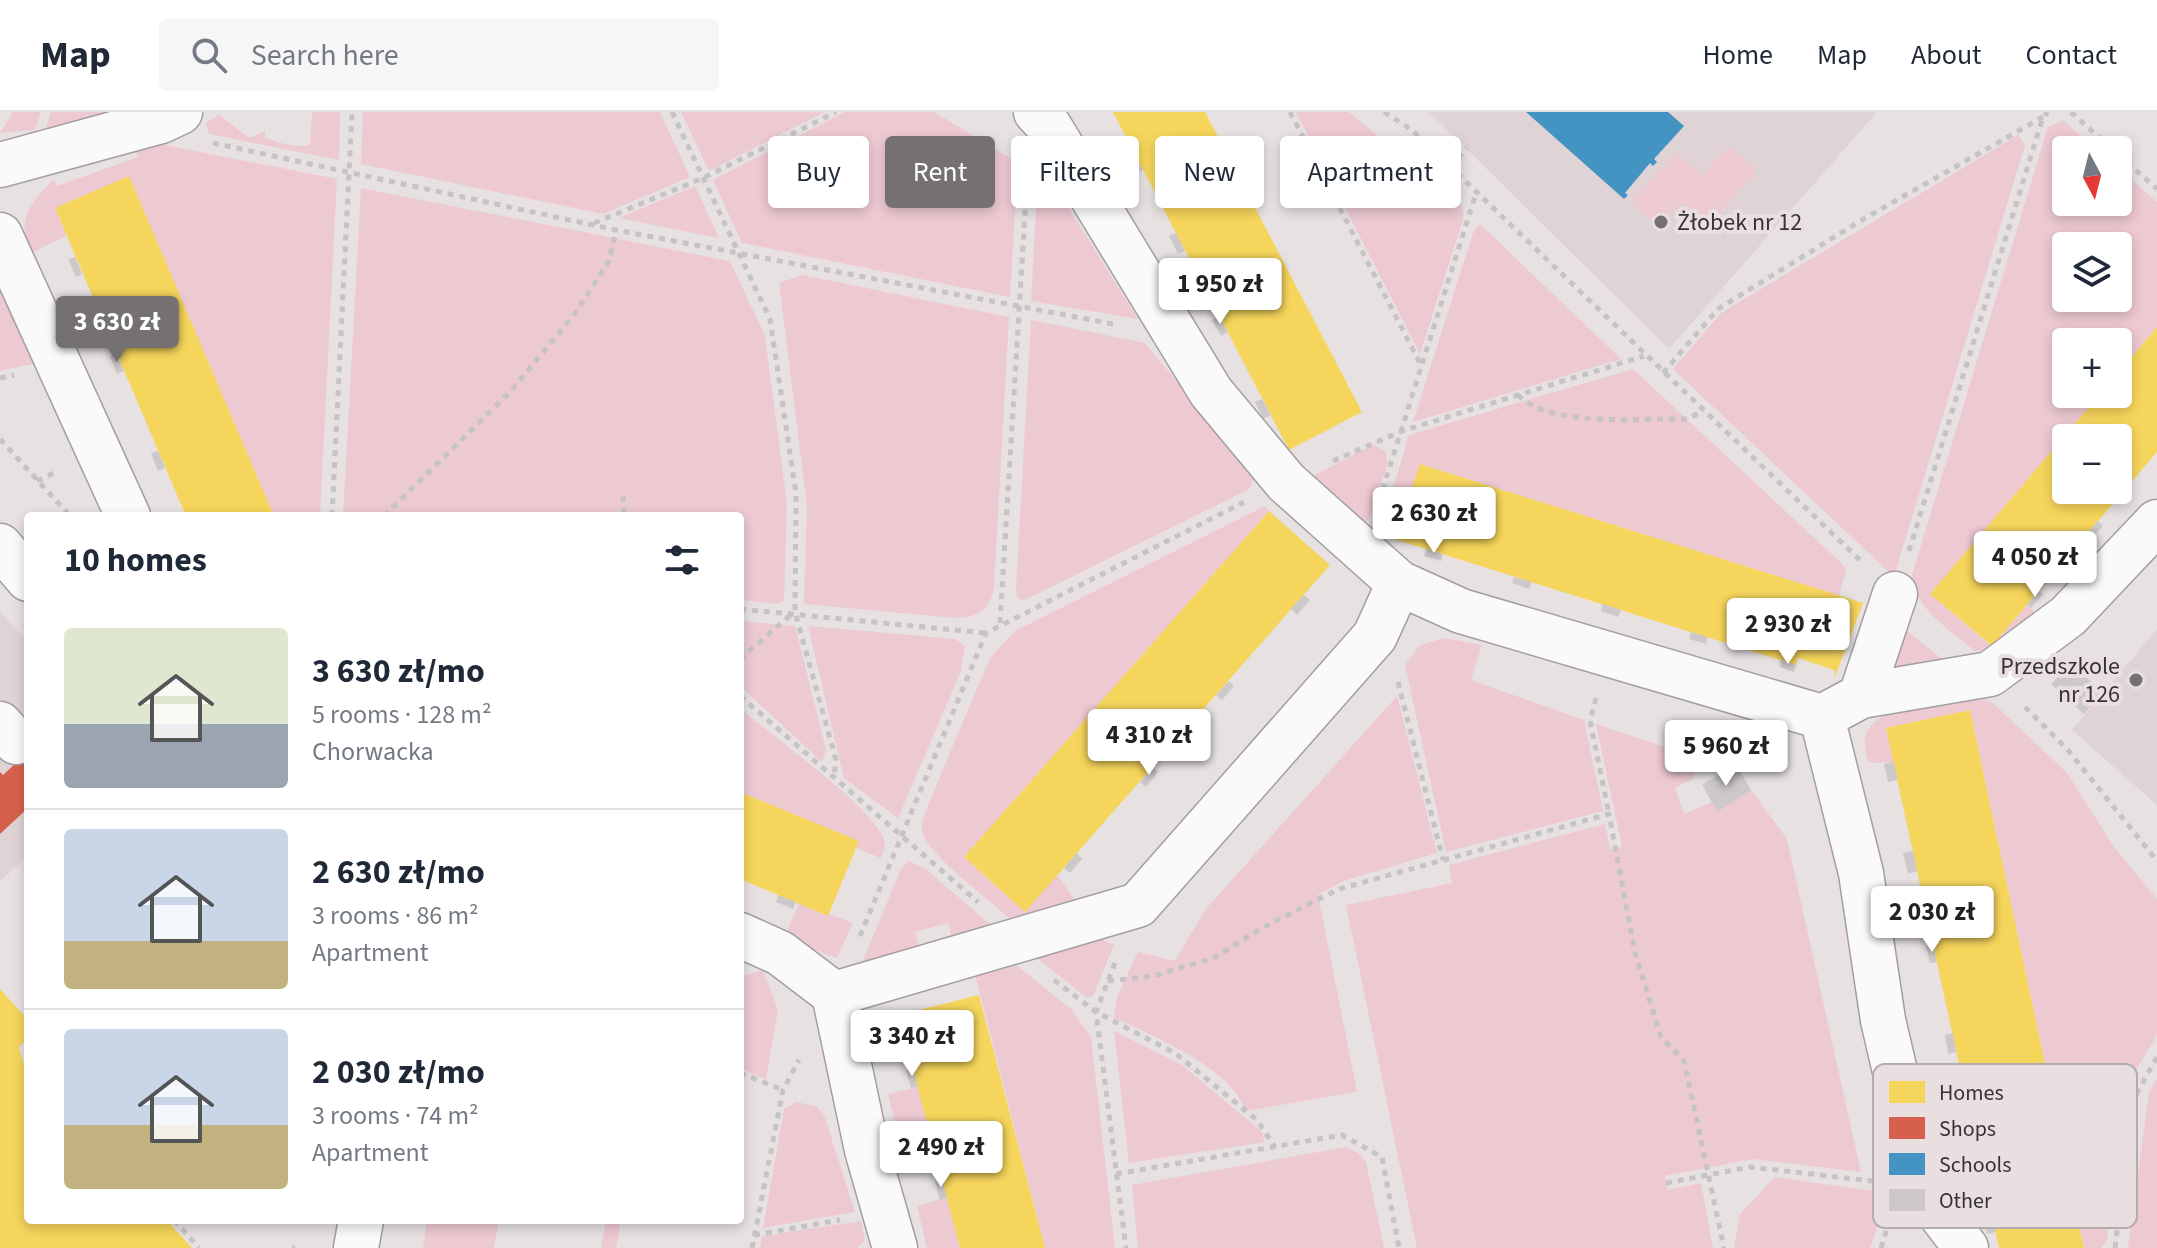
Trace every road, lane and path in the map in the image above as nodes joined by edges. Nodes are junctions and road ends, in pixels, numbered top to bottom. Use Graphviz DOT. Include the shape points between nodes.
graph roads {
  1 [pos="352,112"];
  2 [pos="672,112"];
  3 [pos="836,112"];
  4 [pos="1290,112"];
  5 [pos="1384,112"];
  6 [pos="2048,112"];
  7 [pos="2071,112"];
  8 [pos="177,114"];
  9 [pos="2043,117"];
  10 [pos="1042,119"];
  11 [pos="1418,136"];
  12 [pos="2098,136"];
  13 [pos="1467,148"];
  14 [pos="1461,155"];
  15 [pos="0,165"];
  16 [pos="2132,167"];
  17 [pos="349,172"];
  18 [pos="703,178"];
  19 [pos="1461,178"];
  20 [pos="2157,189"];
  21 [pos="1476,193"];
  22 [pos="593,223"];
  23 [pos="616,230"];
  24 [pos="0,235"];
  25 [pos="738,252"];
  26 [pos="1017,307"];
  27 [pos="1173,334"];
  28 [pos="1644,356"];
  29 [pos="1422,367"];
  30 [pos="1663,373"];
  31 [pos="1518,395"];
  32 [pos="1703,411"];
  33 [pos="1402,431"];
  34 [pos="0,439"];
  35 [pos="1286,482"];
  36 [pos="623,496"];
  37 [pos="66,512"];
  38 [pos="126,512"];
  39 [pos="332,512"];
  40 [pos="388,512"];
  41 [pos="624,512"];
  42 [pos="2157,522"];
  43 [pos="0,546"];
  44 [pos="1362,553"];
  45 [pos="24,574"];
  46 [pos="1399,583"];
  47 [pos="1895,594"];
  48 [pos="744,609"];
  49 [pos="795,612"];
  50 [pos="1000,623"];
  51 [pos="986,633"];
  52 [pos="1375,636"];
  53 [pos="1608,653"];
  54 [pos="744,656"];
  55 [pos="1990,674"];
  56 [pos="1861,696"];
  57 [pos="744,699"];
  58 [pos="1822,717"];
  59 [pos="834,778"];
  60 [pos="1609,814"];
  61 [pos="904,836"];
  62 [pos="1443,860"];
  63 [pos="2157,861"];
  64 [pos="744,937"];
  65 [pos="1013,943"];
  66 [pos="1108,981"];
  67 [pos="834,994"];
  68 [pos="1096,1012"];
  69 [pos="2157,1057"];
  70 [pos="1893,1064"];
  71 [pos="744,1075"];
  72 [pos="783,1090"];
  73 [pos="2137,1093"];
  74 [pos="1275,1147"];
  75 [pos="1116,1174"];
  76 [pos="1711,1174"];
  77 [pos="1873,1181"];
  78 [pos="1666,1183"];
  79 [pos="178,1224"];
  80 [pos="360,1224"];
  81 [pos="1951,1228"];
  82 [pos="2117,1228"];
  83 [pos="890,1230"];
  84 [pos="754,1235"];
  85 [pos="199,1248"];
  86 [pos="356,1248"];
  87 [pos="752,1248"];
  88 [pos="1126,1248"];
  89 [pos="1399,1248"];
  90 [pos="1724,1248"];
  91 [pos="1966,1248"];
  92 [pos="2115,1248"];
  1 -- 17 [label="path"];
  2 -- 18 [label="path"];
  3 -- 18 [label="path"];
  4 -- 29 [label="path"];
  5 -- 11 [label="path"];
  6 -- 9 [label="path"];
  7 -- 12 [label="path"];
  8 -- 15 [label="street"];
  8 -- 17 [label="path" via="194,139"];
  9 -- 30 [label="path" via="1718,309"];
  9 -- 47 [label="path"];
  10 -- 26 [label="path" via="1028,158"];
  10 -- 27 [label="street"];
  13 -- 14 [label="path"];
  16 -- 20 [label="path"];
  17 -- 22 [label="path"];
  17 -- 39 [label="path"];
  18 -- 22 [label="path"];
  18 -- 25 [label="path"];
  19 -- 21 [label="path"];
  21 -- 28 [label="path"];
  21 -- 29 [label="path"];
  22 -- 23 [label="path"];
  23 -- 25 [label="path"];
  23 -- 40 [label="path" via="609,261 574,315 510,392"];
  24 -- 38 [label="street"];
  25 -- 26 [label="path"];
  25 -- 49 [label="path" via="770,319 796,494"];
  26 -- 27 [label="path"];
  26 -- 50 [label="path"];
  27 -- 35 [label="street" via="1211,392"];
  28 -- 30 [label="path"];
  28 -- 31 [label="path"];
  29 -- 33 [label="path"];
  30 -- 32 [label="path"];
  31 -- 32 [label="path" via="1541,411 1572,416 1687,419"];
  31 -- 33 [label="path"];
  32 -- 47 [label="path"];
  33 -- 35 [label="path"];
  33 -- 44 [label="path"];
  34 -- 37 [label="path"];
  35 -- 44 [label="street"];
  35 -- 50 [label="path"];
  36 -- 41 [label="path"];
  42 -- 55 [label="street" via="2068,616"];
  43 -- 45 [label="street"];
  44 -- 46 [label="street"];
  46 -- 52 [label="street"];
  46 -- 53 [label="street" via="1461,611"];
  47 -- 56 [label="street"];
  48 -- 49 [label="path"];
  49 -- 51 [label="path"];
  49 -- 54 [label="path"];
  49 -- 59 [label="path" via="836,760"];
  50 -- 51 [label="path"];
  51 -- 61 [label="path"];
  52 -- 62 [label="path" via="1392,656"];
  52 -- 65 [label="street" via="1138,905"];
  53 -- 58 [label="street"];
  53 -- 60 [label="path" via="1590,721"];
  55 -- 56 [label="street"];
  55 -- 63 [label="path" via="2068,750"];
  56 -- 58 [label="street"];
  57 -- 59 [label="path"];
  58 -- 70 [label="street" via="1861,873"];
  59 -- 61 [label="path"];
  60 -- 62 [label="path"];
  60 -- 76 [label="path" via="1635,953 1661,1037 1684,1061"];
  61 -- 65 [label="path" via="1004,924"];
  61 -- 67 [label="path"];
  62 -- 66 [label="path" via="1339,889 1214,958 1153,976"];
  64 -- 67 [label="street" via="780,953"];
  65 -- 67 [label="street"];
  65 -- 68 [label="path"];
  67 -- 72 [label="path"];
  67 -- 83 [label="street"];
  68 -- 74 [label="path" via="1175,1053 1257,1120"];
  68 -- 75 [label="path"];
  69 -- 73 [label="path"];
  71 -- 72 [label="path"];
  72 -- 84 [label="path"];
  74 -- 75 [label="path"];
  74 -- 89 [label="path" via="1342,1135 1382,1157"];
  75 -- 88 [label="path"];
  76 -- 77 [label="path" via="1750,1167"];
  76 -- 78 [label="path"];
  76 -- 90 [label="path"];
  79 -- 85 [label="path"];
  80 -- 86 [label="street"];
  81 -- 91 [label="street"];
  82 -- 92 [label="path"];
  83 -- 84 [label="path"];
  84 -- 87 [label="path"];
}
